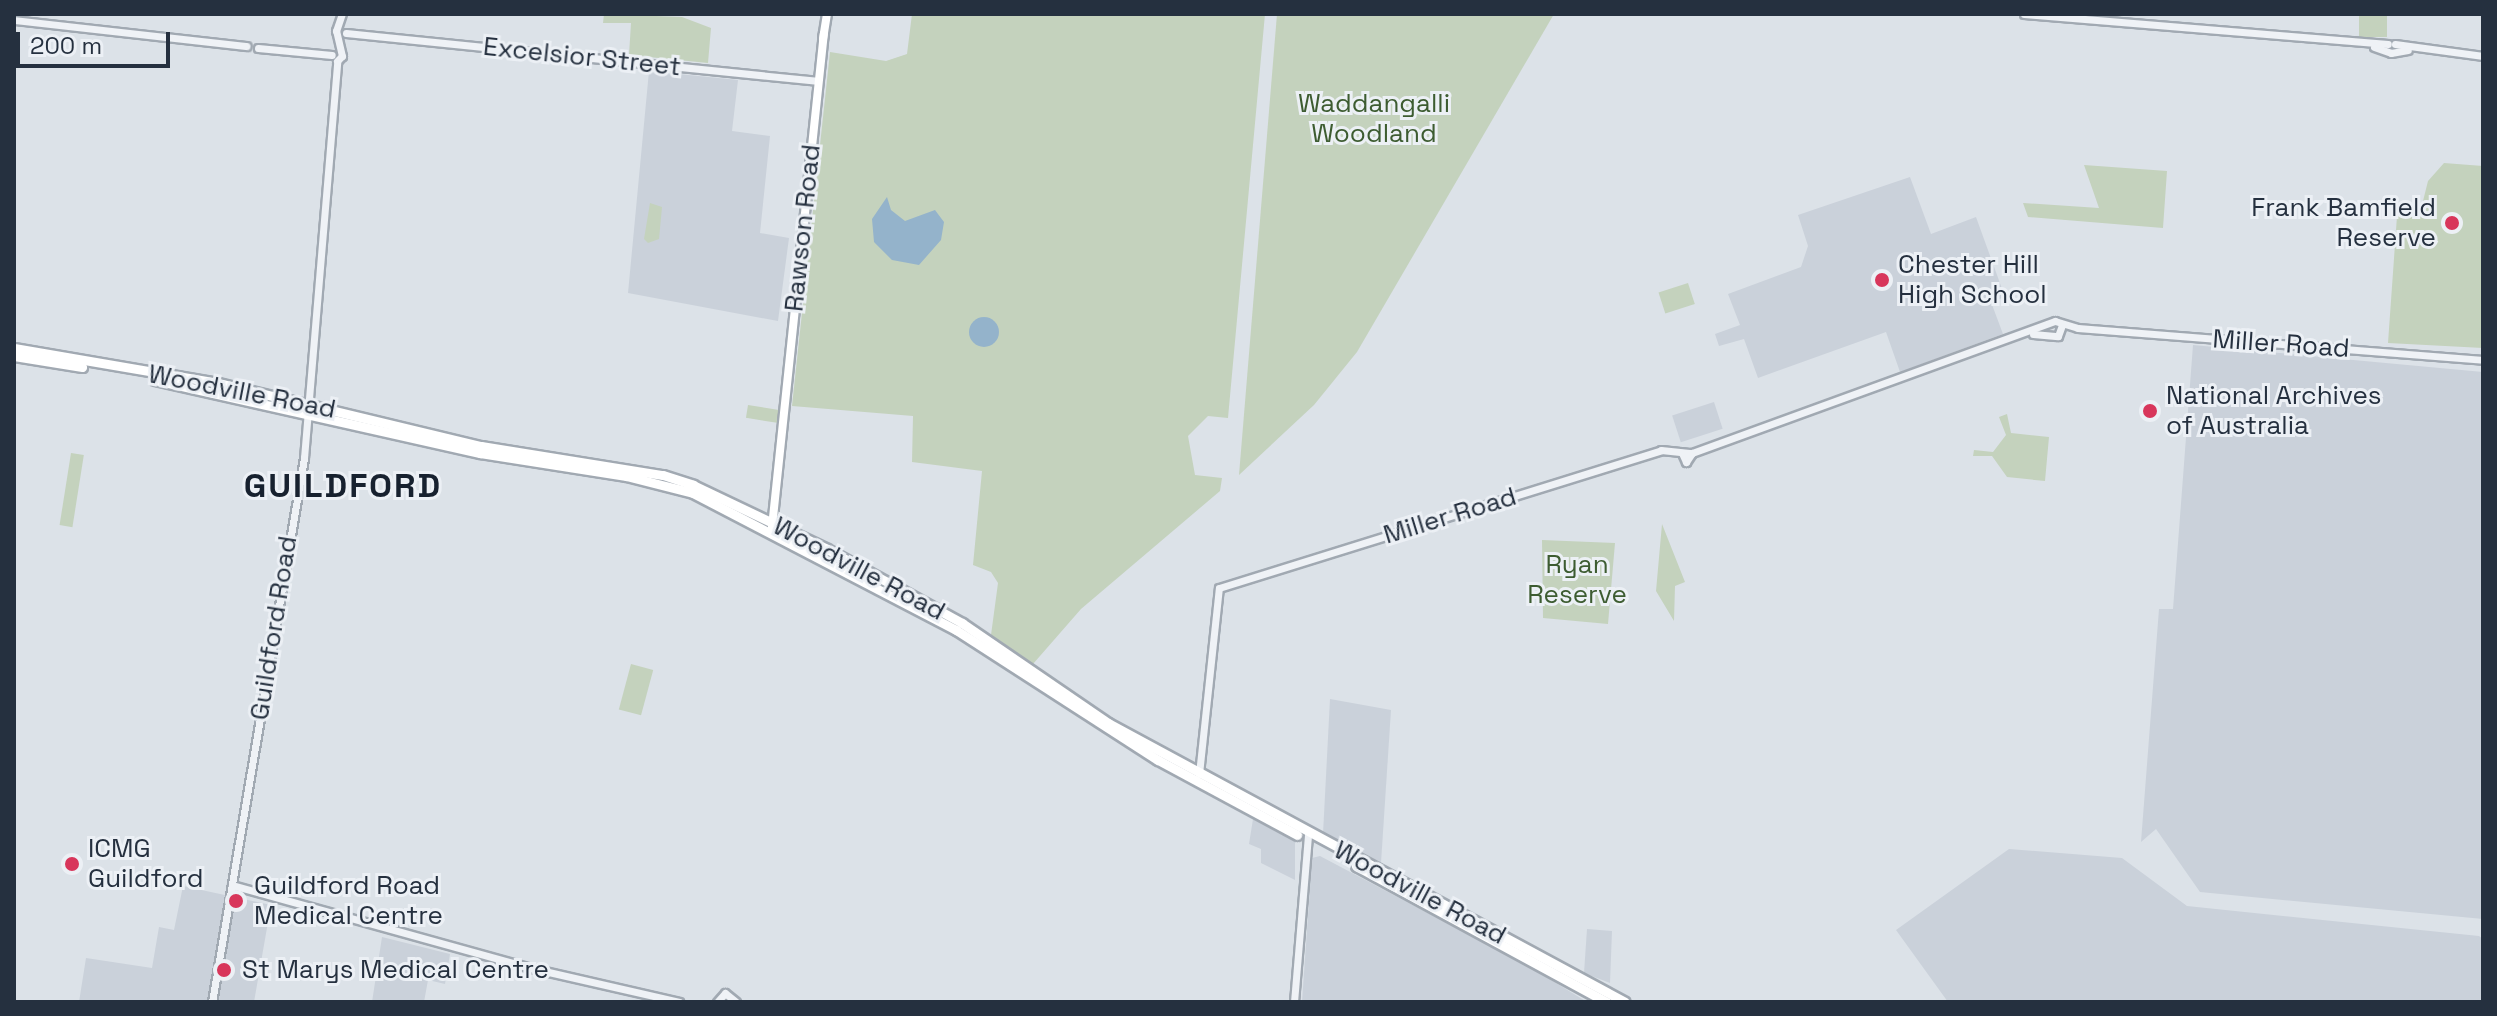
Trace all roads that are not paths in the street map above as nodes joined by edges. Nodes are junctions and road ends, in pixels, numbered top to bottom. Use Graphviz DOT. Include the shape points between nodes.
graph roads {
  1 [pos="342,14"];
  2 [pos="827,14"];
  3 [pos="2024,14"];
  4 [pos="17,22"];
  5 [pos="342,32"];
  6 [pos="824,34"];
  7 [pos="826,52"];
  8 [pos="336,56"];
  9 [pos="2483,56"];
  10 [pos="817,81"];
  11 [pos="820,104"];
  12 [pos="815,123"];
  13 [pos="2063,328"];
  14 [pos="2049,329"];
  15 [pos="14,348"];
  16 [pos="14,356"];
  17 [pos="2483,360"];
  18 [pos="307,408"];
  19 [pos="772,527"];
  20 [pos="1040,682"];
  21 [pos="1199,774"];
  22 [pos="1307,836"];
  23 [pos="232,885"];
  24 [pos="1609,1000"];
  25 [pos="734,1001"];
  26 [pos="212,1002"];
  27 [pos="679,1002"];
  28 [pos="717,1002"];
  29 [pos="1294,1002"];
  30 [pos="1625,1002"];
  1 -- 5 [label="street, Guildford Road"];
  2 -- 6 [label="main road, Rawson Road"];
  3 -- 9 [label="street"];
  4 -- 8 [label="street" via="247,46 252,52 258,48"];
  5 -- 8 [label="street, Guildford Road"];
  5 -- 10 [label="street, Excelsior Street"];
  6 -- 7 [label="main road, Rawson Road"];
  6 -- 10 [label="main road, Rawson Road"];
  7 -- 10 [label="main road"];
  7 -- 11 [label="main road, Rawson Road"];
  8 -- 18 [label="street, Guildford Road"];
  10 -- 11 [label="main road"];
  10 -- 12 [label="main road, Rawson Road"];
  11 -- 12 [label="main road, Rawson Road"];
  12 -- 19 [label="main road, Rawson Road"];
  13 -- 14 [label="street" via="2055,321"];
  13 -- 14 [label="street" via="2056,337"];
  13 -- 17 [label="street, Miller Road"];
  14 -- 21 [label="street, Miller Road" via="1692,453 1686,462 1682,453 1661,450 1219,588"];
  15 -- 18 [label="main road, Woodville Road"];
  16 -- 18 [label="main road, Woodville Road"];
  18 -- 19 [label="main road, Woodville Road" via="481,446 663,475"];
  18 -- 23 [label="street, Guildford Road"];
  19 -- 20 [label="main road, Woodville Road" via="962,623"];
  20 -- 21 [label="main road, Woodville Road"];
  20 -- 22 [label="main road, Woodville Road" via="1158,760"];
  21 -- 22 [label="main road, Woodville Road"];
  22 -- 24 [label="main road, Woodville Road"];
  22 -- 29 [label="street"];
  23 -- 26 [label="street, Guildford Road"];
  23 -- 27 [label="street" via="519,965"];
  24 -- 30 [label="main road, Woodville Road"];
  25 -- 28 [label="street" via="725,993"];
}
